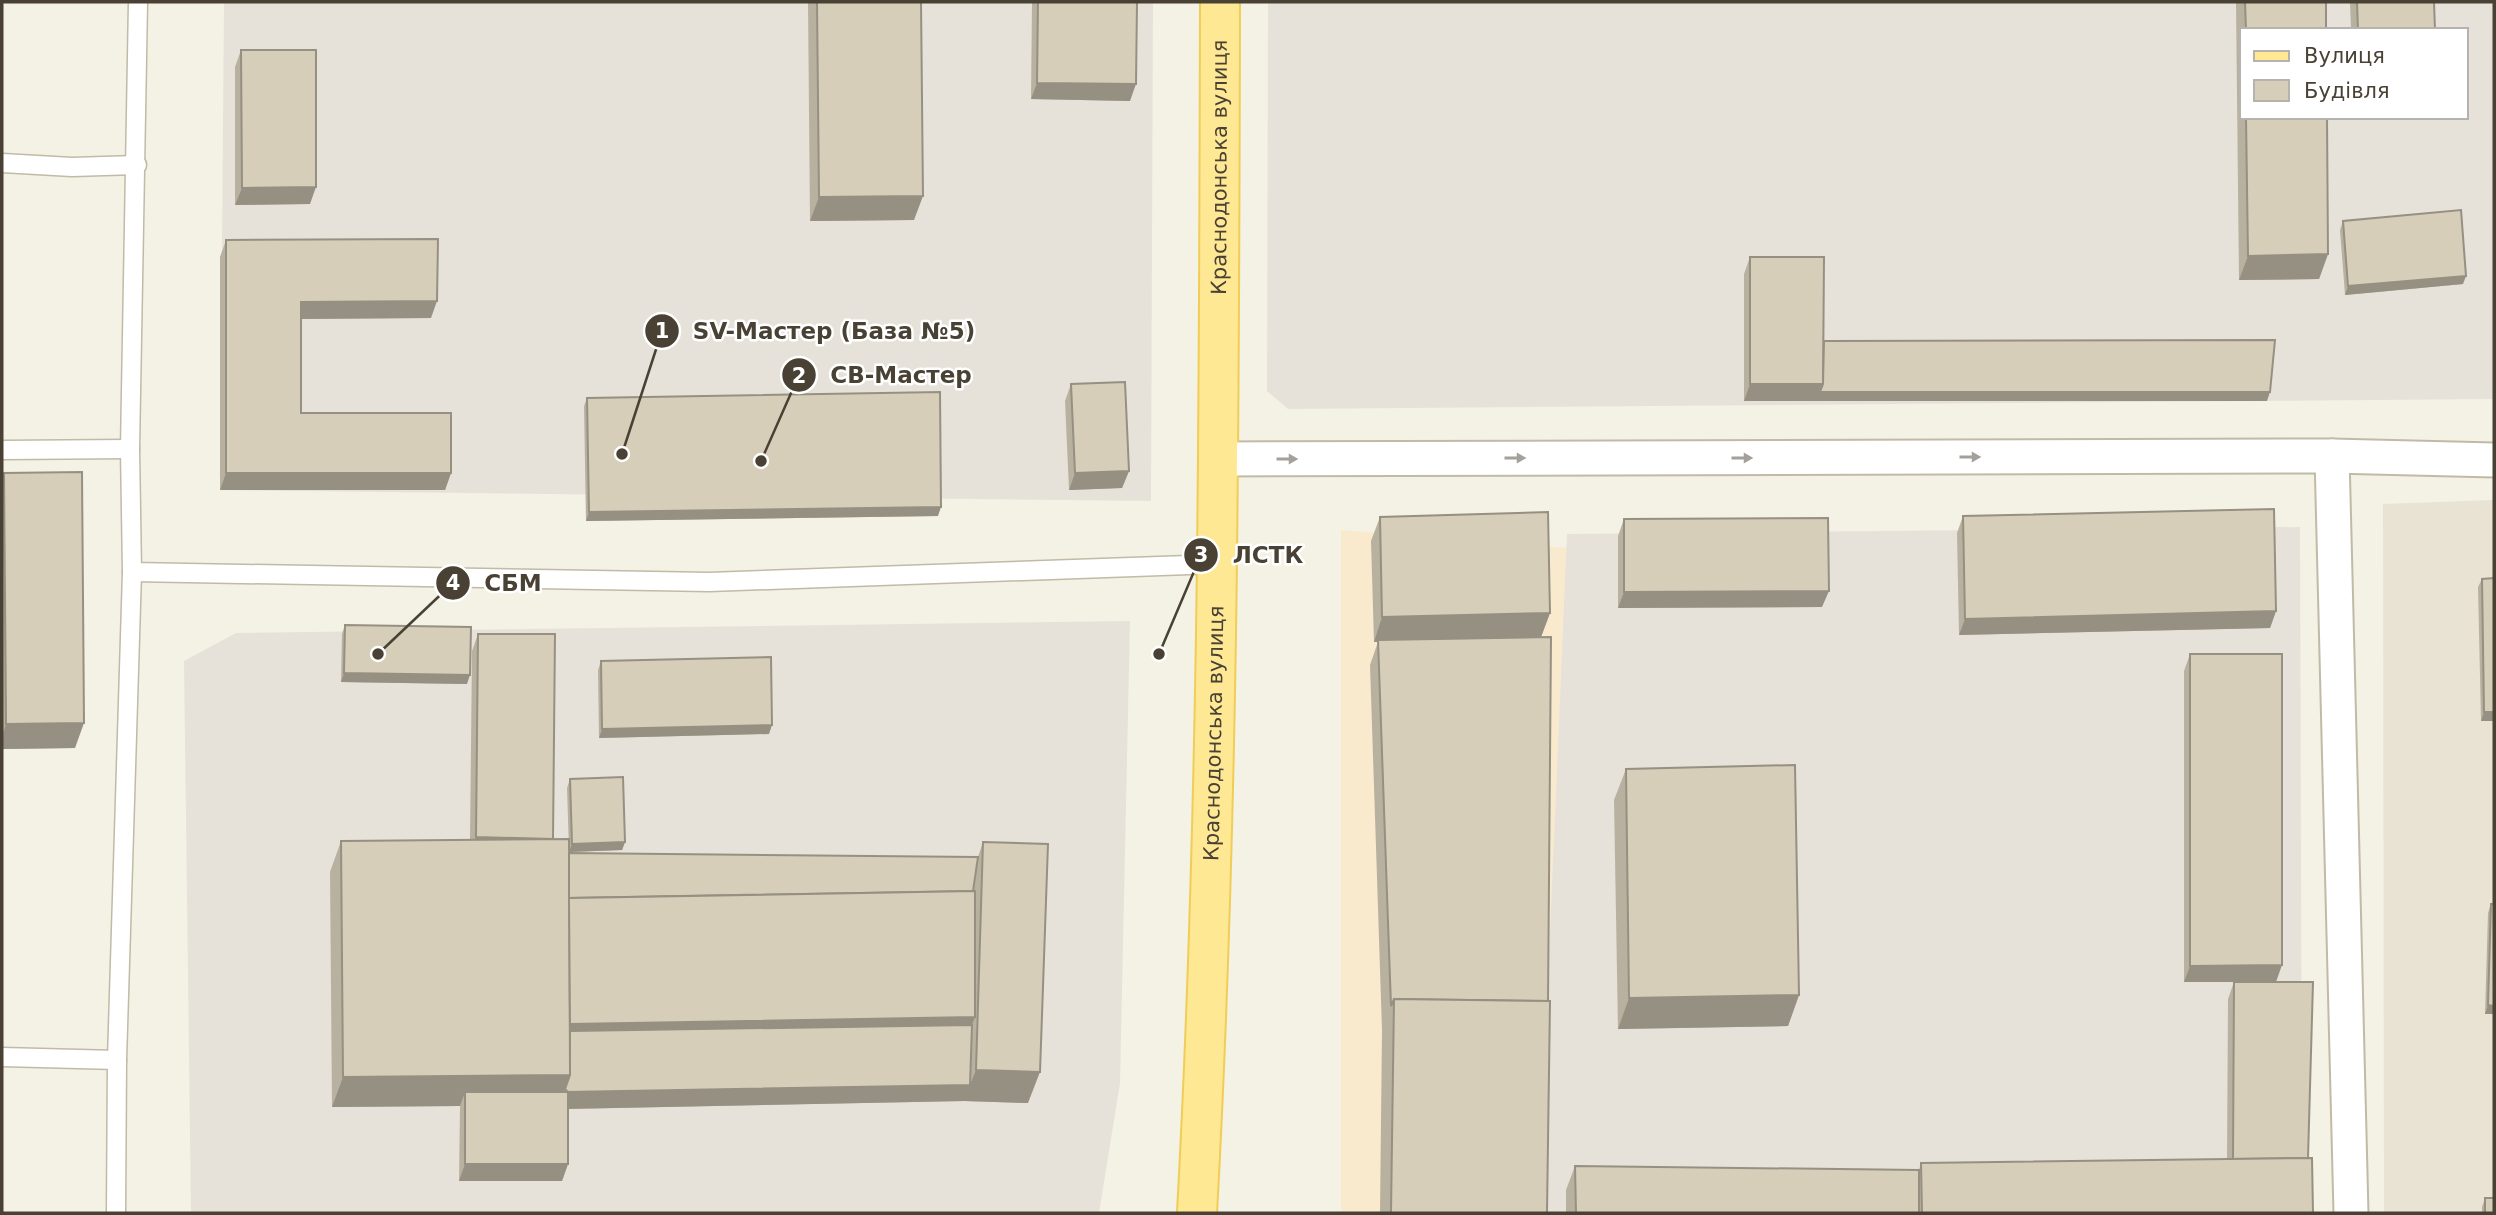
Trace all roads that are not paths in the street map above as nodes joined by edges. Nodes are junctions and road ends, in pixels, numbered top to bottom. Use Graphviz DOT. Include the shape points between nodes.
graph roads {
  1 [pos="138,2"];
  2 [pos="1220,2"];
  3 [pos="2,163"];
  4 [pos="137,165"];
  5 [pos="130,449"];
  6 [pos="2,450"];
  7 [pos="2332,457"];
  8 [pos="1219,459"];
  9 [pos="2494,460"];
  10 [pos="1217,564"];
  11 [pos="132,572"];
  12 [pos="2,1057"];
  13 [pos="117,1060"];
  14 [pos="116,1213"];
  15 [pos="1197,1213"];
  16 [pos="2351,1213"];
  1 -- 4 [label="lane"];
  2 -- 8 [label="main road, Краснодонська вулиця"];
  3 -- 4 [label="lane"];
  4 -- 5 [label="lane"];
  5 -- 6 [label="lane"];
  5 -- 11 [label="lane"];
  8 -- 7 [label="street, one-way"];
  7 -- 9 [label="street"];
  7 -- 16 [label="street"];
  8 -- 10 [label="main road, Краснодонська вулиця"];
  10 -- 11 [label="lane" via="709,582"];
  10 -- 15 [label="main road, Краснодонська вулиця" via="1207,1037"];
  11 -- 13 [label="lane"];
  12 -- 13 [label="lane"];
  13 -- 14 [label="lane"];
}
